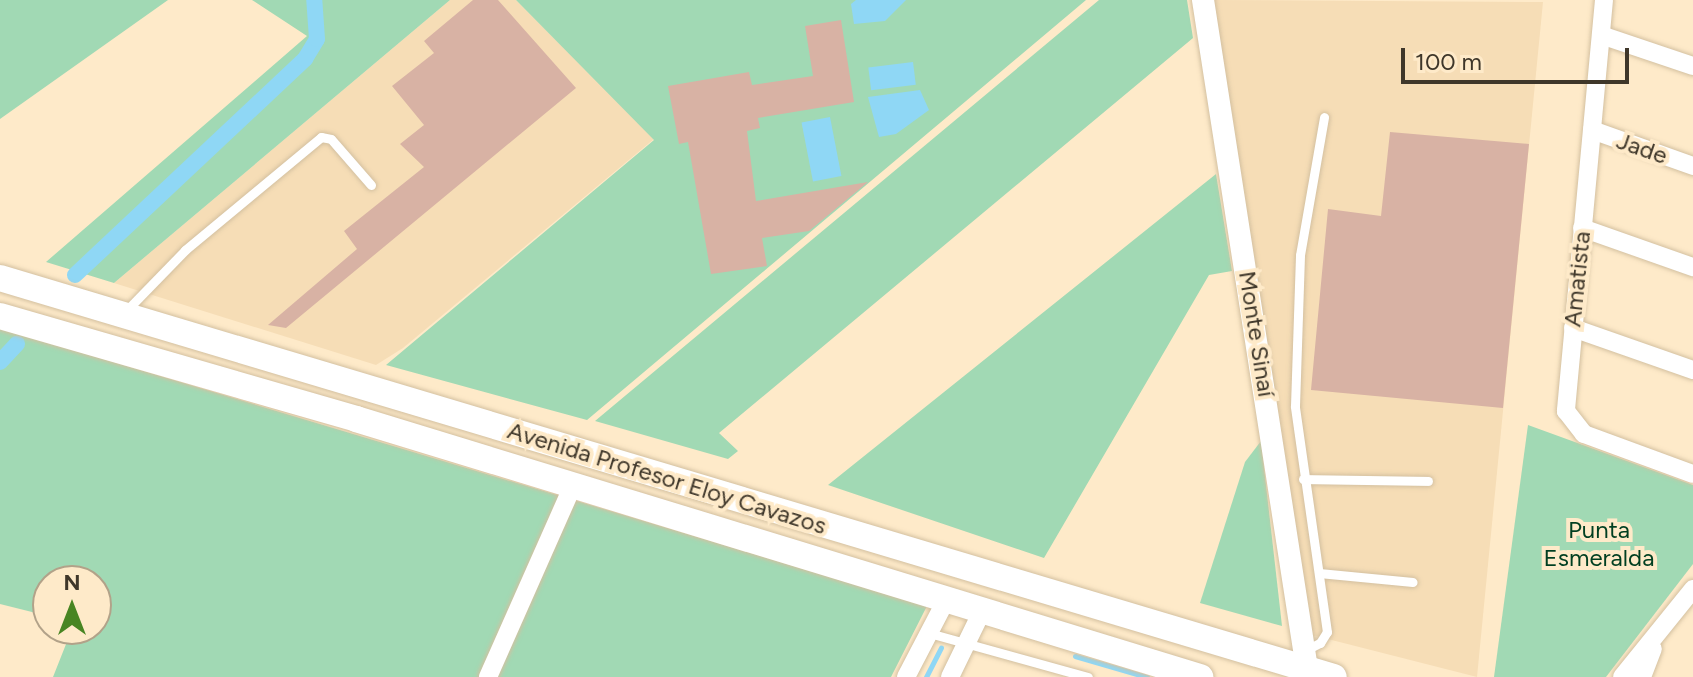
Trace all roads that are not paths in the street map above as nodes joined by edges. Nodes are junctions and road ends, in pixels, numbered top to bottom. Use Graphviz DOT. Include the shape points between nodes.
graph roads {
  1 [pos="1203,0"];
  2 [pos="1604,0"];
  3 [pos="1601,35"];
  4 [pos="1693,66"];
  5 [pos="1324,117"];
  6 [pos="1592,130"];
  7 [pos="1693,166"];
  8 [pos="371,185"];
  9 [pos="1582,228"];
  10 [pos="1693,267"];
  11 [pos="0,278"];
  12 [pos="122,314"];
  13 [pos="0,316"];
  14 [pos="1573,328"];
  15 [pos="1693,370"];
  16 [pos="414,401"];
  17 [pos="356,419"];
  18 [pos="492,425"];
  19 [pos="433,443"];
  20 [pos="1693,474"];
  21 [pos="1303,479"];
  22 [pos="1428,481"];
  23 [pos="573,485"];
  24 [pos="1319,573"];
  25 [pos="1413,582"];
  26 [pos="1693,589"];
  27 [pos="946,600"];
  28 [pos="982,611"];
  29 [pos="929,633"];
  30 [pos="1655,642"];
  31 [pos="966,644"];
  32 [pos="1305,660"];
  33 [pos="488,677"];
  34 [pos="906,677"];
  35 [pos="950,677"];
  36 [pos="1088,677"];
  37 [pos="1200,677"];
  38 [pos="1334,677"];
  39 [pos="1622,677"];
  40 [pos="1642,677"];
  1 -- 32 [label="street, Monte Sinaí"];
  2 -- 3 [label="street, Amatista"];
  3 -- 4 [label="street"];
  3 -- 6 [label="street, Amatista"];
  5 -- 21 [label="lane" via="1306,207 1296,305 1295,406"];
  6 -- 7 [label="street, Jade"];
  6 -- 9 [label="street, Amatista"];
  8 -- 12 [label="lane" via="331,139 321,137 185,250"];
  9 -- 10 [label="street"];
  9 -- 14 [label="street, Amatista"];
  11 -- 12 [label="main road, Avenida Profesor Eloy Cavazos"];
  12 -- 16 [label="main road, Avenida Profesor Eloy Cavazos"];
  13 -- 17 [label="main road, Avenida Profesor Eloy Cavazos"];
  14 -- 15 [label="street"];
  14 -- 20 [label="street, Amatista" via="1566,401 1572,424 1584,434"];
  16 -- 17 [label="main road" via="417,415 410,423"];
  16 -- 18 [label="main road, Avenida Profesor Eloy Cavazos"];
  17 -- 19 [label="main road, Avenida Profesor Eloy Cavazos"];
  18 -- 19 [label="main road" via="443,424"];
  18 -- 32 [label="main road, Avenida Profesor Eloy Cavazos"];
  19 -- 23 [label="main road, Avenida Profesor Eloy Cavazos"];
  21 -- 22 [label="lane"];
  21 -- 24 [label="lane"];
  23 -- 27 [label="main road, Avenida Profesor Eloy Cavazos"];
  23 -- 33 [label="street"];
  24 -- 25 [label="lane"];
  24 -- 32 [label="lane" via="1327,632"];
  26 -- 30 [label="street"];
  27 -- 28 [label="main road, Avenida Profesor Eloy Cavazos"];
  27 -- 29 [label="street"];
  28 -- 31 [label="street"];
  28 -- 37 [label="main road, Avenida Profesor Eloy Cavazos"];
  29 -- 31 [label="lane"];
  29 -- 34 [label="street"];
  30 -- 39 [label="street"];
  30 -- 40 [label="street"];
  31 -- 35 [label="street"];
  31 -- 36 [label="lane"];
  32 -- 38 [label="main road, Avenida Profesor Eloy Cavazos"];
}
